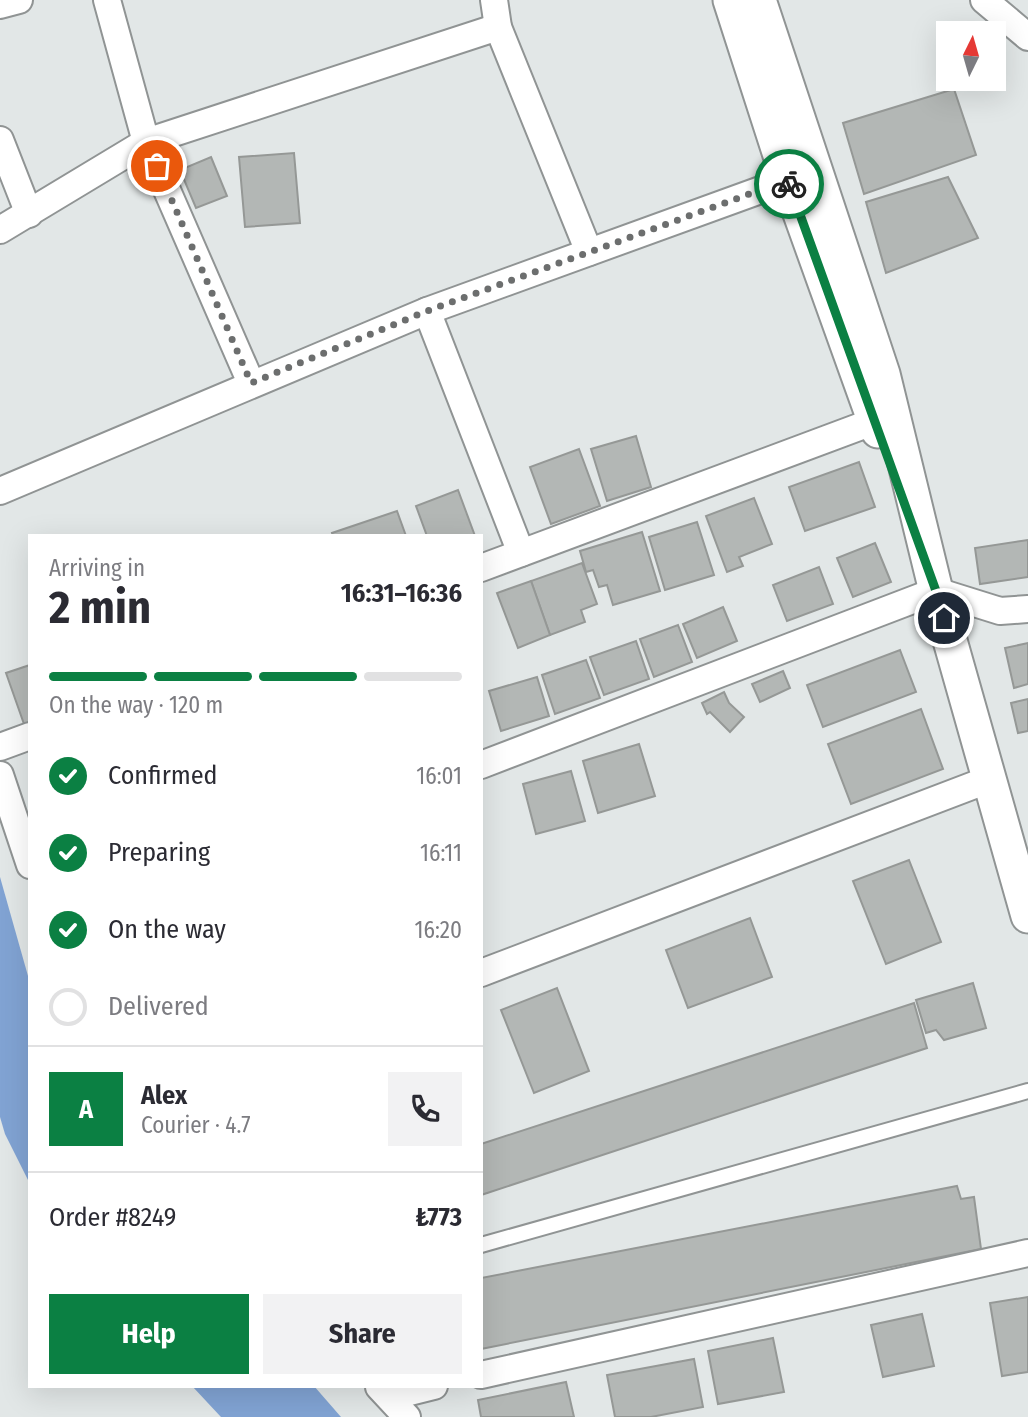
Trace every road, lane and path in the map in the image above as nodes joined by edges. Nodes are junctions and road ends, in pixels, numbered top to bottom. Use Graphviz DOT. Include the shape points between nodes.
graph roads {
  1 [pos="19,0"];
  2 [pos="107,0"];
  3 [pos="494,0"];
  4 [pos="730,0"];
  5 [pos="759,0"];
  6 [pos="984,0"];
  7 [pos="0,5"];
  8 [pos="498,27"];
  9 [pos="1028,37"];
  10 [pos="0,140"];
  11 [pos="146,142"];
  12 [pos="788,180"];
  13 [pos="29,214"];
  14 [pos="0,230"];
  15 [pos="589,252"];
  16 [pos="427,311"];
  17 [pos="251,383"];
  18 [pos="875,421"];
  19 [pos="0,491"];
  20 [pos="521,553"];
  21 [pos="483,567"];
  22 [pos="936,591"];
  23 [pos="1028,609"];
  24 [pos="28,737"];
  25 [pos="0,747"];
  26 [pos="483,764"];
  27 [pos="0,775"];
  28 [pos="990,779"];
  29 [pos="28,859"];
  30 [pos="1026,898"];
  31 [pos="483,972"];
  32 [pos="1028,1091"];
  33 [pos="483,1244"];
  34 [pos="1028,1252"];
  35 [pos="483,1375"];
  36 [pos="428,1388"];
  37 [pos="392,1400"];
  1 -- 7 [label="street"];
  2 -- 11 [label="street"];
  3 -- 8 [label="street"];
  4 -- 12 [label="street"];
  5 -- 22 [label="street" via="883,374"];
  6 -- 9 [label="street"];
  8 -- 11 [label="street"];
  8 -- 15 [label="street"];
  10 -- 13 [label="street"];
  11 -- 13 [label="street"];
  11 -- 17 [label="street"];
  12 -- 15 [label="street"];
  12 -- 18 [label="street"];
  13 -- 14 [label="street"];
  15 -- 16 [label="street"];
  16 -- 17 [label="street"];
  16 -- 20 [label="street"];
  17 -- 19 [label="street"];
  18 -- 20 [label="street"];
  18 -- 22 [label="street"];
  20 -- 21 [label="street"];
  22 -- 23 [label="street" via="1000,611"];
  22 -- 26 [label="street"];
  22 -- 28 [label="street"];
  24 -- 25 [label="street"];
  27 -- 29 [label="street"];
  28 -- 30 [label="street"];
  28 -- 31 [label="street"];
  32 -- 33 [label="lane"];
  34 -- 35 [label="street"];
  36 -- 37 [label="street"];
}
